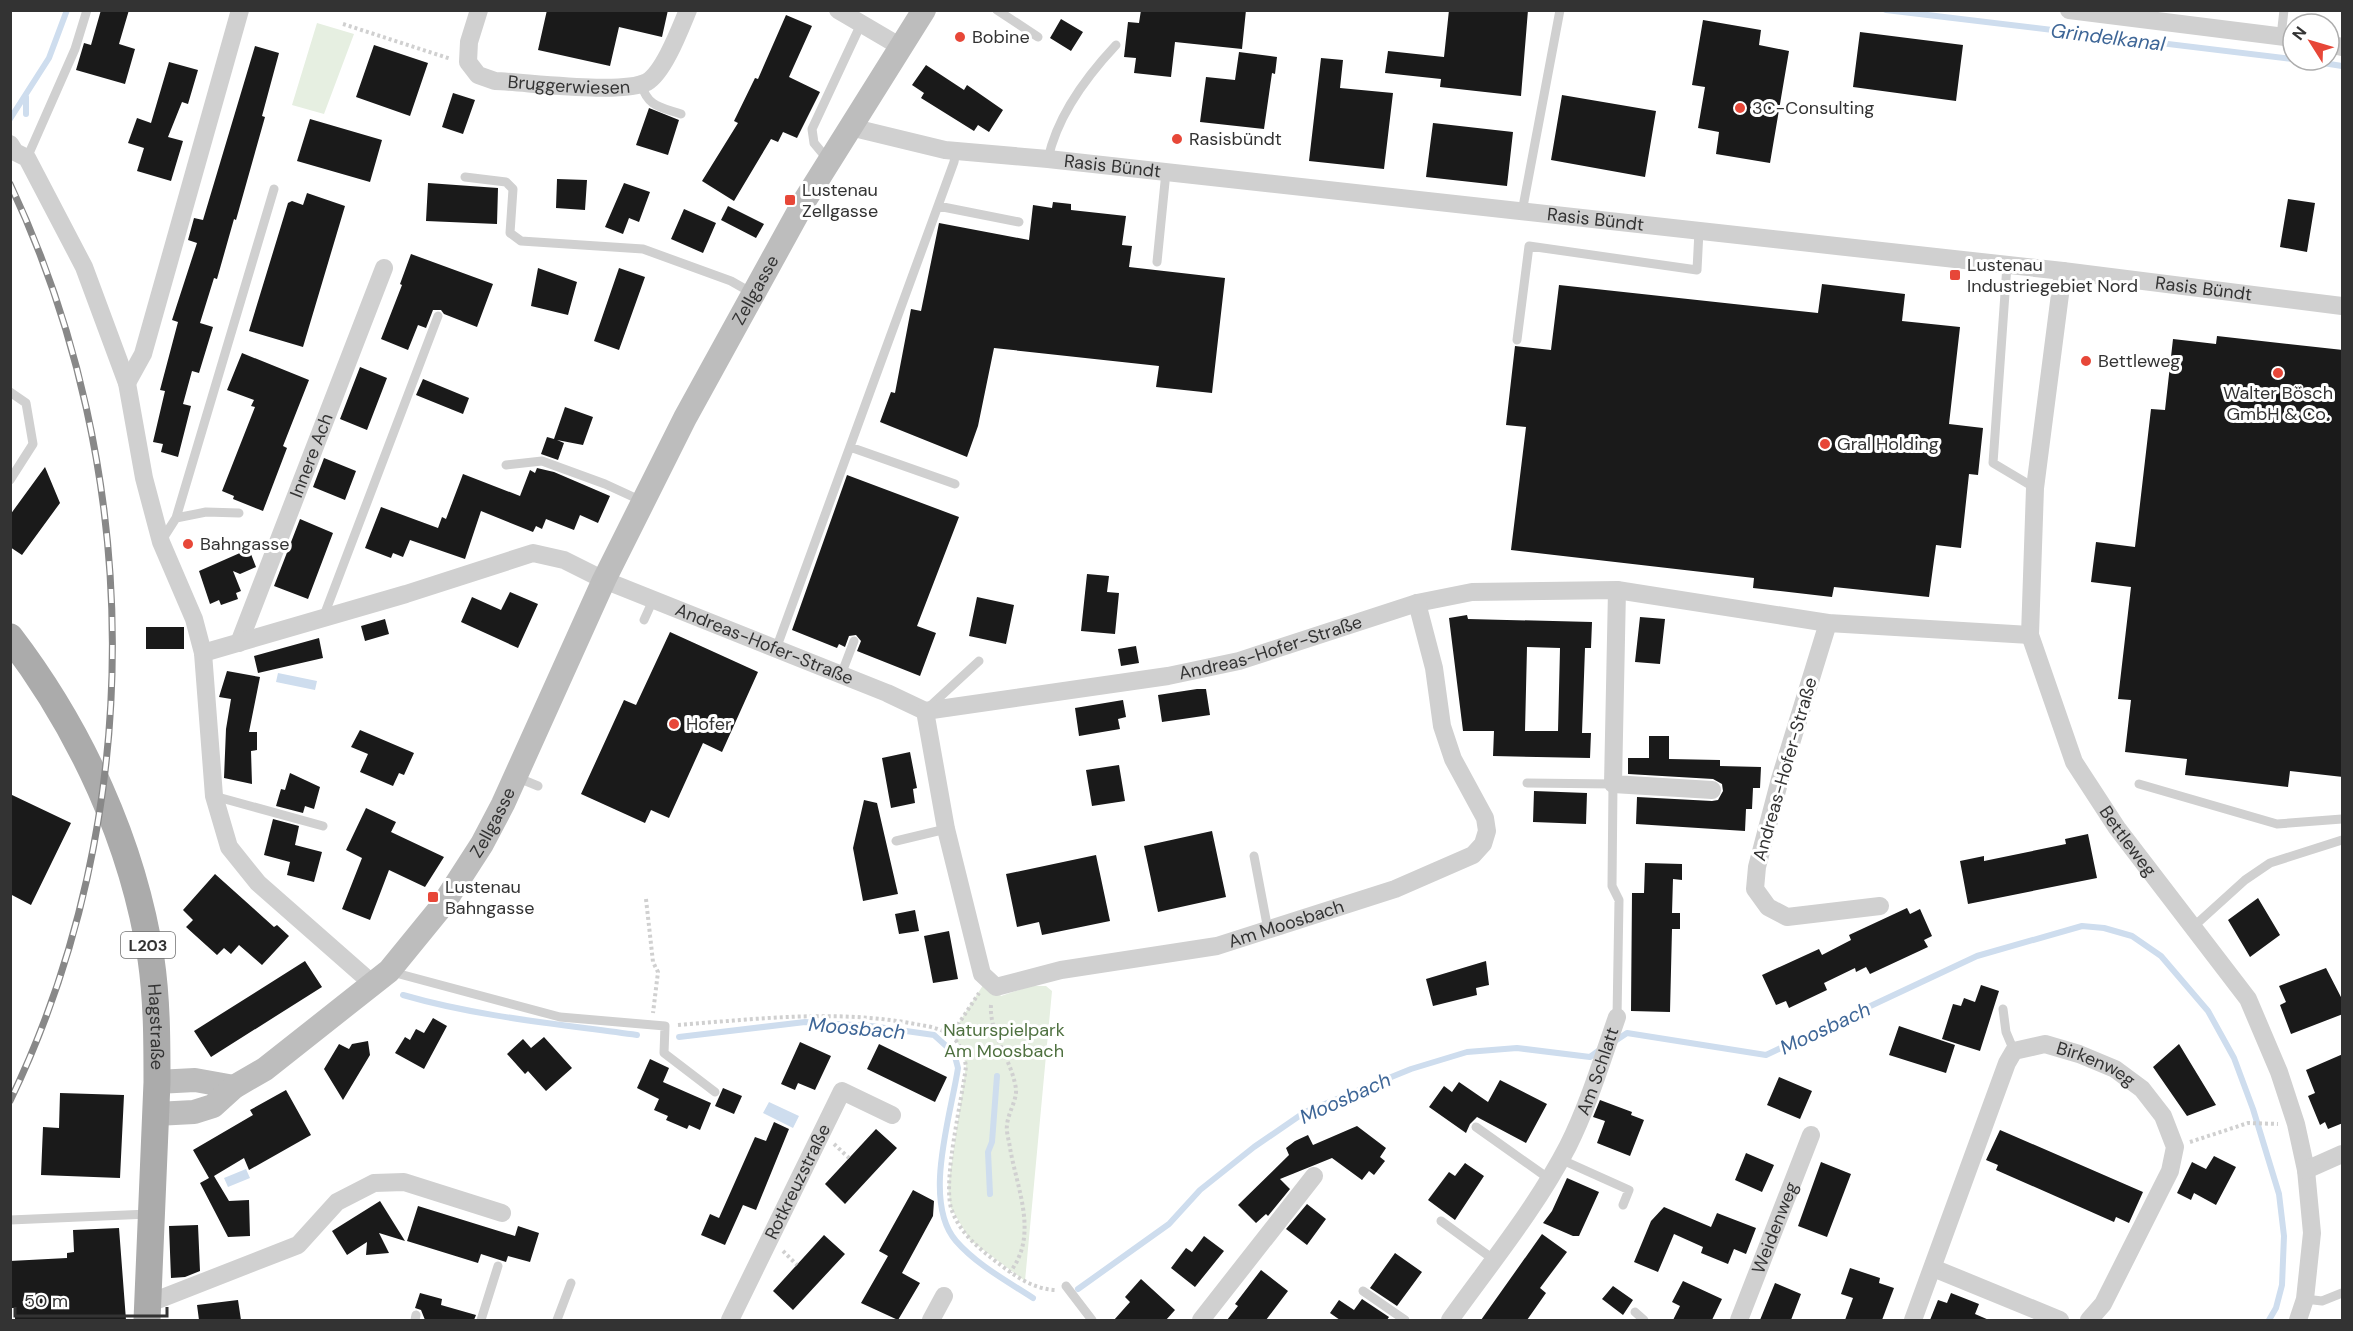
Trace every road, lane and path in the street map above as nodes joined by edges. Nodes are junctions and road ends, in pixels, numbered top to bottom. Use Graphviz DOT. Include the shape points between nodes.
graph roads {
  1 [pos="87,10"];
  2 [pos="240,10"];
  3 [pos="479,10"];
  4 [pos="688,10"];
  5 [pos="838,10"];
  6 [pos="924,10"];
  7 [pos="997,10"];
  8 [pos="1560,10"];
  9 [pos="2069,10"];
  10 [pos="344,24"];
  11 [pos="861,24"];
  12 [pos="2281,36"];
  13 [pos="1038,37"];
  14 [pos="1116,45"];
  15 [pos="901,46"];
  16 [pos="468,62"];
  17 [pos="641,84"];
  18 [pos="681,114"];
  19 [pos="850,127"];
  20 [pos="17,151"];
  21 [pos="956,152"];
  22 [pos="1048,159"];
  23 [pos="829,161"];
  24 [pos="1166,172"];
  25 [pos="465,177"];
  26 [pos="274,189"];
  27 [pos="938,206"];
  28 [pos="1522,212"];
  29 [pos="1019,222"];
  30 [pos="1699,231"];
  31 [pos="1157,262"];
  32 [pos="2007,265"];
  33 [pos="384,268"];
  34 [pos="2063,271"];
  35 [pos="754,294"];
  36 [pos="2343,306"];
  37 [pos="438,316"];
  38 [pos="1517,340"];
  39 [pos="127,383"];
  40 [pos="10,392"];
  41 [pos="850,447"];
  42 [pos="506,465"];
  43 [pos="10,480"];
  44 [pos="955,484"];
  45 [pos="2036,488"];
  46 [pos="642,501"];
  47 [pos="239,513"];
  48 [pos="176,518"];
  49 [pos="161,542"];
  50 [pos="604,579"];
  51 [pos="1617,590"];
  52 [pos="653,600"];
  53 [pos="1418,603"];
  54 [pos="323,618"];
  55 [pos="644,620"];
  56 [pos="1828,623"];
  57 [pos="2030,635"];
  58 [pos="10,637"];
  59 [pos="854,641"];
  60 [pos="238,643"];
  61 [pos="776,649"];
  62 [pos="203,653"];
  63 [pos="979,661"];
  64 [pos="841,675"];
  65 [pos="925,711"];
  66 [pos="516,777"];
  67 [pos="1527,783"];
  68 [pos="1613,784"];
  69 [pos="2139,784"];
  70 [pos="538,786"];
  71 [pos="1712,790"];
  72 [pos="214,796"];
  73 [pos="2343,819"];
  74 [pos="323,826"];
  75 [pos="946,829"];
  76 [pos="2343,840"];
  77 [pos="896,841"];
  78 [pos="1254,856"];
  79 [pos="646,898"];
  80 [pos="1880,906"];
  81 [pos="2193,928"];
  82 [pos="1268,930"];
  83 [pos="382,978"];
  84 [pos="992,983"];
  85 [pos="2003,1009"];
  86 [pos="1617,1017"];
  87 [pos="654,1025"];
  88 [pos="951,1035"];
  89 [pos="2014,1051"];
  90 [pos="157,1082"];
  91 [pos="234,1087"];
  92 [pos="715,1092"];
  93 [pos="156,1114"];
  94 [pos="892,1115"];
  95 [pos="2268,1124"];
  96 [pos="1476,1127"];
  97 [pos="1811,1135"];
  98 [pos="2175,1147"];
  99 [pos="2343,1154"];
  100 [pos="1560,1159"];
  101 [pos="2306,1170"];
  102 [pos="1314,1176"];
  103 [pos="1548,1178"];
  104 [pos="1623,1205"];
  105 [pos="502,1213"];
  106 [pos="151,1214"];
  107 [pos="10,1220"];
  108 [pos="1441,1221"];
  109 [pos="1493,1259"];
  110 [pos="498,1266"];
  111 [pos="1933,1268"];
  112 [pos="1011,1272"];
  113 [pos="571,1283"];
  114 [pos="1066,1287"];
  115 [pos="1363,1291"];
  116 [pos="2343,1293"];
  117 [pos="944,1296"];
  118 [pos="2305,1299"];
  119 [pos="147,1312"];
  120 [pos="1635,1312"];
  121 [pos="481,1320"];
  122 [pos="557,1320"];
  123 [pos="730,1320"];
  124 [pos="931,1320"];
  125 [pos="1092,1320"];
  126 [pos="1201,1320"];
  127 [pos="1405,1320"];
  128 [pos="1450,1320"];
  129 [pos="1644,1320"];
  130 [pos="1739,1320"];
  131 [pos="1913,1320"];
  132 [pos="2060,1320"];
  133 [pos="2089,1320"];
  134 [pos="2298,1320"];
  1 -- 20 [label="lane" via="75,49"];
  2 -- 39 [label="street" via="143,354"];
  3 -- 16 [label="street" via="469,42"];
  4 -- 17 [label="street, Bruggerwiesen" via="668,54 648,81"];
  5 -- 11 [label="street"];
  6 -- 15 [label="main road, Zellgasse"];
  7 -- 13 [label="lane"];
  8 -- 28 [label="lane"];
  9 -- 12 [label="street"];
  10 -- 16 [label="path"];
  11 -- 15 [label="street"];
  11 -- 23 [label="lane" via="812,129 814,143"];
  14 -- 22 [label="lane" via="1096,66 1053,134"];
  15 -- 19 [label="main road, Zellgasse"];
  16 -- 17 [label="street, Bruggerwiesen" via="478,75 495,81 627,88"];
  17 -- 18 [label="lane" via="651,103"];
  19 -- 21 [label="street, Rasis Bündt"];
  19 -- 23 [label="main road, Zellgasse"];
  20 -- 39 [label="street" via="84,267"];
  21 -- 22 [label="street, Rasis Bündt"];
  21 -- 27 [label="lane"];
  22 -- 24 [label="street, Rasis Bündt"];
  23 -- 35 [label="main road, Zellgasse"];
  24 -- 28 [label="street, Rasis Bündt"];
  24 -- 31 [label="lane"];
  25 -- 35 [label="lane" via="506,182 513,189 510,233 521,241 643,249 731,281"];
  26 -- 48 [label="lane"];
  27 -- 29 [label="lane"];
  27 -- 41 [label="lane"];
  28 -- 30 [label="street, Rasis Bündt"];
  30 -- 32 [label="street, Rasis Bündt"];
  30 -- 38 [label="lane" via="1697,270 1529,246"];
  32 -- 34 [label="street, Rasis Bündt"];
  32 -- 45 [label="lane" via="1992,463"];
  33 -- 60 [label="street, Innere Ach"];
  34 -- 36 [label="street, Rasis Bündt"];
  34 -- 45 [label="street, Bettleweg"];
  35 -- 46 [label="main road, Zellgasse"];
  37 -- 54 [label="lane"];
  39 -- 49 [label="street" via="144,478"];
  40 -- 43 [label="lane" via="26,403 33,444"];
  41 -- 44 [label="lane"];
  41 -- 61 [label="lane"];
  42 -- 46 [label="lane" via="542,461"];
  45 -- 57 [label="street, Bettleweg"];
  46 -- 50 [label="main road, Zellgasse"];
  47 -- 48 [label="lane" via="206,512"];
  48 -- 49 [label="lane"];
  49 -- 62 [label="street" via="194,619"];
  50 -- 52 [label="street, Andreas-Hofer-Straße"];
  50 -- 54 [label="street" via="564,560 533,553"];
  50 -- 66 [label="main road, Zellgasse"];
  51 -- 53 [label="street, Andreas-Hofer-Straße" via="1472,592"];
  51 -- 56 [label="street, Andreas-Hofer-Straße"];
  51 -- 68 [label="street"];
  52 -- 55 [label="lane"];
  52 -- 61 [label="street, Andreas-Hofer-Straße"];
  53 -- 65 [label="street, Andreas-Hofer-Straße" via="1239,661 1168,676"];
  53 -- 82 [label="street, Am Moosbach" via="1434,668 1442,726 1453,759 1485,818 1483,844 1473,855 1395,889"];
  54 -- 60 [label="street"];
  56 -- 57 [label="street, Andreas-Hofer-Straße"];
  56 -- 80 [label="street, Andreas-Hofer-Straße" via="1780,779 1755,888 1768,907 1787,917"];
  57 -- 81 [label="street, Bettleweg" via="2074,762 2116,828"];
  58 -- 90 [label="main road, Hagstraße / L203" via="75,736 128,862 151,960"];
  59 -- 64 [label="lane"];
  60 -- 62 [label="street"];
  61 -- 64 [label="street, Andreas-Hofer-Straße"];
  62 -- 72 [label="street"];
  63 -- 65 [label="lane"];
  64 -- 65 [label="street, Andreas-Hofer-Straße"];
  65 -- 75 [label="street"];
  66 -- 70 [label="lane"];
  66 -- 83 [label="main road, Zellgasse" via="477,853 442,906"];
  67 -- 68 [label="lane"];
  68 -- 71 [label="street"];
  68 -- 86 [label="lane, Am Schlatt" via="1612,886 1619,900"];
  69 -- 73 [label="lane" via="2277,824"];
  72 -- 74 [label="lane"];
  72 -- 83 [label="street" via="229,847 258,883"];
  75 -- 77 [label="lane"];
  75 -- 84 [label="street" via="982,974"];
  76 -- 81 [label="lane" via="2270,863 2245,880"];
  78 -- 82 [label="lane"];
  79 -- 87 [label="path" via="653,962 658,972 652,1006"];
  81 -- 101 [label="street, Bettleweg" via="2248,999 2285,1090"];
  82 -- 84 [label="street, Am Moosbach" via="1217,946"];
  83 -- 87 [label="lane" via="560,1017"];
  83 -- 91 [label="main road, Zellgasse" via="265,1069"];
  84 -- 88 [label="path"];
  84 -- 112 [label="path" via="990,1010 1016,1091 1006,1126 1025,1211 1026,1235"];
  85 -- 89 [label="lane"];
  86 -- 100 [label="street, Am Schlatt"];
  87 -- 92 [label="lane" via="665,1026 664,1053"];
  89 -- 98 [label="street, Birkenweg" via="2045,1044 2115,1069 2142,1089 2163,1116"];
  89 -- 111 [label="street"];
  90 -- 91 [label="main road" via="195,1080"];
  90 -- 93 [label="main road, Hagstraße / L203"];
  91 -- 93 [label="main road, Zellgasse" via="213,1106 194,1112"];
  93 -- 106 [label="main road, Hagstraße / L203"];
  94 -- 123 [label="street, Rotkreuzstraße" via="842,1091"];
  95 -- 98 [label="path" via="2248,1123"];
  96 -- 103 [label="lane"];
  97 -- 130 [label="street, Weidenweg"];
  98 -- 133 [label="street" via="2170,1171 2114,1284"];
  99 -- 101 [label="street"];
  100 -- 103 [label="street, Am Schlatt"];
  100 -- 104 [label="lane" via="1629,1190"];
  101 -- 118 [label="street, Bettleweg" via="2312,1233"];
  102 -- 126 [label="street"];
  103 -- 109 [label="street, Am Schlatt"];
  105 -- 119 [label="street, Hagstraße" via="404,1182 374,1183 337,1202 298,1245"];
  106 -- 107 [label="lane"];
  106 -- 119 [label="main road, Hagstraße / L203"];
  108 -- 109 [label="lane"];
  109 -- 128 [label="street, Am Schlatt"];
  110 -- 121 [label="lane"];
  111 -- 131 [label="street"];
  111 -- 132 [label="street"];
  113 -- 122 [label="lane"];
  114 -- 125 [label="lane"];
  115 -- 127 [label="lane"];
  116 -- 118 [label="lane" via="2322,1301"];
  117 -- 124 [label="street"];
  118 -- 134 [label="street, Bettleweg"];
  120 -- 129 [label="lane"];
}
